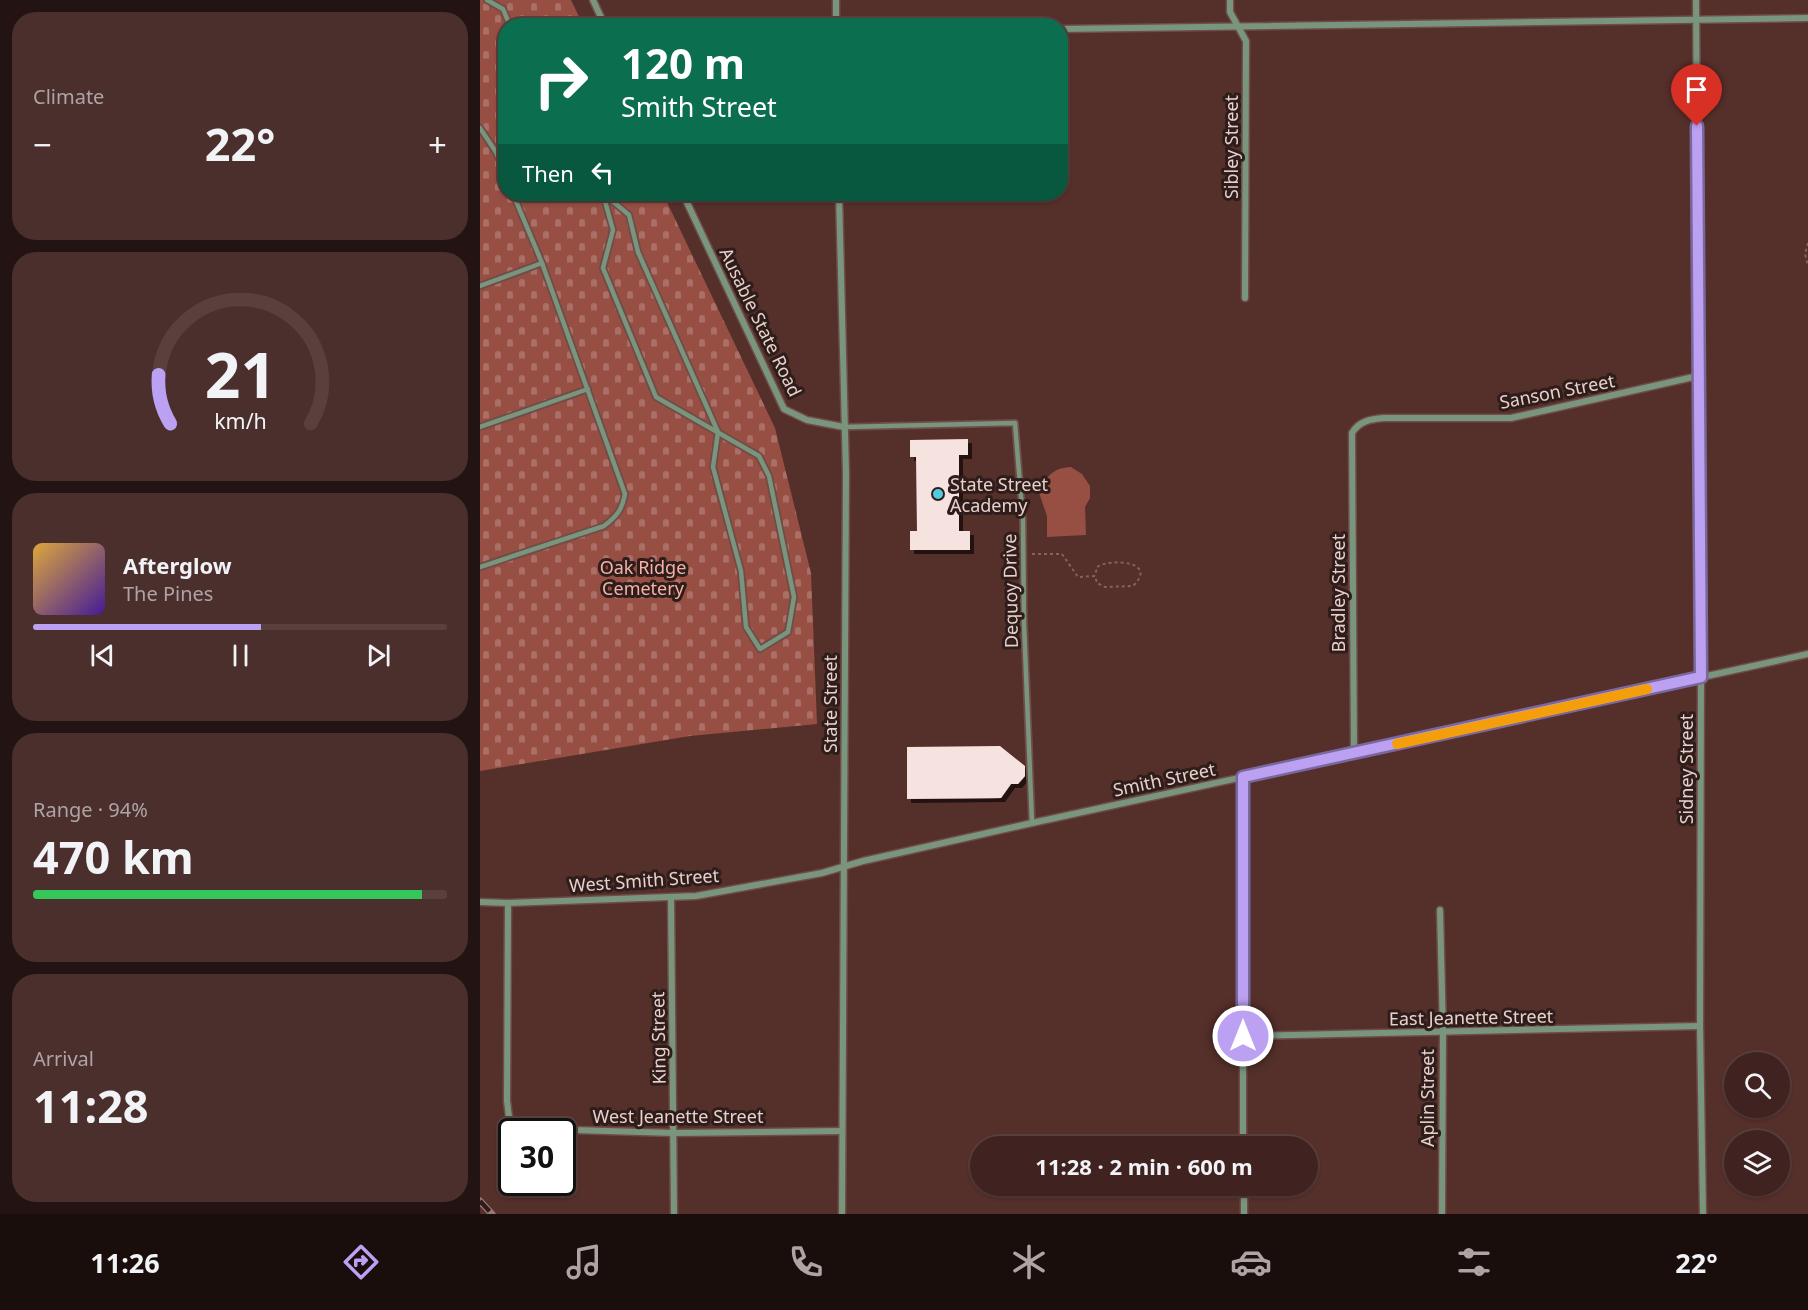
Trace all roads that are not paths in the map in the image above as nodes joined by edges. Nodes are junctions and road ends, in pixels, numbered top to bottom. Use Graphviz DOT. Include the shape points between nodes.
graph roads {
  1 [pos="487,0"];
  2 [pos="593,0"];
  3 [pos="836,0"];
  4 [pos="1230,0"];
  5 [pos="1696,0"];
  6 [pos="507,18"];
  7 [pos="601,18"];
  8 [pos="836,18"];
  9 [pos="1696,18"];
  10 [pos="1808,18"];
  11 [pos="1238,27"];
  12 [pos="1068,29"];
  13 [pos="480,128"];
  14 [pos="498,157"];
  15 [pos="516,201"];
  16 [pos="605,201"];
  17 [pos="612,201"];
  18 [pos="686,201"];
  19 [pos="839,201"];
  20 [pos="542,263"];
  21 [pos="480,286"];
  22 [pos="1245,298"];
  23 [pos="1698,376"];
  24 [pos="588,389"];
  25 [pos="480,427"];
  26 [pos="844,427"];
  27 [pos="718,432"];
  28 [pos="1352,433"];
  29 [pos="480,567"];
  30 [pos="1808,654"];
  31 [pos="1701,677"];
  32 [pos="1354,753"];
  33 [pos="1243,777"];
  34 [pos="1032,823"];
  35 [pos="844,866"];
  36 [pos="671,897"];
  37 [pos="480,902"];
  38 [pos="508,903"];
  39 [pos="1440,910"];
  40 [pos="1700,1026"];
  41 [pos="1443,1033"];
  42 [pos="1243,1036"];
  43 [pos="842,1131"];
  44 [pos="674,1133"];
  45 [pos="1244,1136"];
  46 [pos="1244,1196"];
  47 [pos="674,1214"];
  48 [pos="842,1214"];
  49 [pos="1244,1214"];
  50 [pos="1442,1214"];
  51 [pos="1703,1214"];
  1 -- 6 [label="lane" via="503,9"];
  2 -- 7 [label="street"];
  3 -- 8 [label="street"];
  4 -- 11 [label="street, Sibley Street" via="1230,12"];
  5 -- 9 [label="street, Sidney Street"];
  9 -- 10 [label="street"];
  9 -- 11 [label="street"];
  9 -- 23 [label="street, Sidney Street"];
  11 -- 12 [label="street"];
  11 -- 22 [label="street, Sibley Street" via="1246,41"];
  13 -- 14 [label="lane"];
  15 -- 20 [label="lane"];
  16 -- 27 [label="lane" via="613,230 603,268 656,397"];
  17 -- 27 [label="lane" via="629,215 638,252"];
  18 -- 26 [label="street, Ausable State Road" via="784,409 807,420"];
  19 -- 26 [label="street, State Street"];
  20 -- 21 [label="lane"];
  20 -- 24 [label="lane"];
  23 -- 28 [label="street, Sanson Street" via="1511,418 1370,419 1356,426"];
  23 -- 31 [label="street, Sidney Street"];
  24 -- 25 [label="lane"];
  24 -- 29 [label="lane" via="625,494 618,516 604,526"];
  26 -- 34 [label="lane, Dequoy Drive" via="1015,423 1023,521"];
  26 -- 35 [label="street, State Street"];
  27 -- 27 [label="lane" via="712,467 741,571 746,627 760,649 788,632 794,597 769,476 759,456"];
  28 -- 32 [label="street, Bradley Street"];
  30 -- 31 [label="street, Smith Street"];
  31 -- 32 [label="street, Smith Street"];
  31 -- 40 [label="street, Sidney Street"];
  32 -- 33 [label="street, Smith Street"];
  33 -- 34 [label="street, Smith Street"];
  33 -- 42 [label="street"];
  34 -- 35 [label="street, Smith Street"];
  35 -- 36 [label="street, West Smith Street" via="696,896"];
  35 -- 43 [label="street, State Street"];
  36 -- 38 [label="street, West Smith Street"];
  36 -- 44 [label="street, King Street"];
  37 -- 38 [label="street, West Smith Street"];
  38 -- 44 [label="street, West Jeanette Street" via="509,1117 514,1123 540,1129"];
  39 -- 41 [label="street, Aplin Street"];
  40 -- 41 [label="street, East Jeanette Street"];
  40 -- 51 [label="street, Sidney Street"];
  41 -- 42 [label="street, East Jeanette Street"];
  41 -- 50 [label="street, Aplin Street"];
  42 -- 45 [label="street"];
  43 -- 44 [label="street, West Jeanette Street"];
  43 -- 48 [label="street, State Street"];
  44 -- 47 [label="street, King Street"];
  46 -- 49 [label="street"];
}
